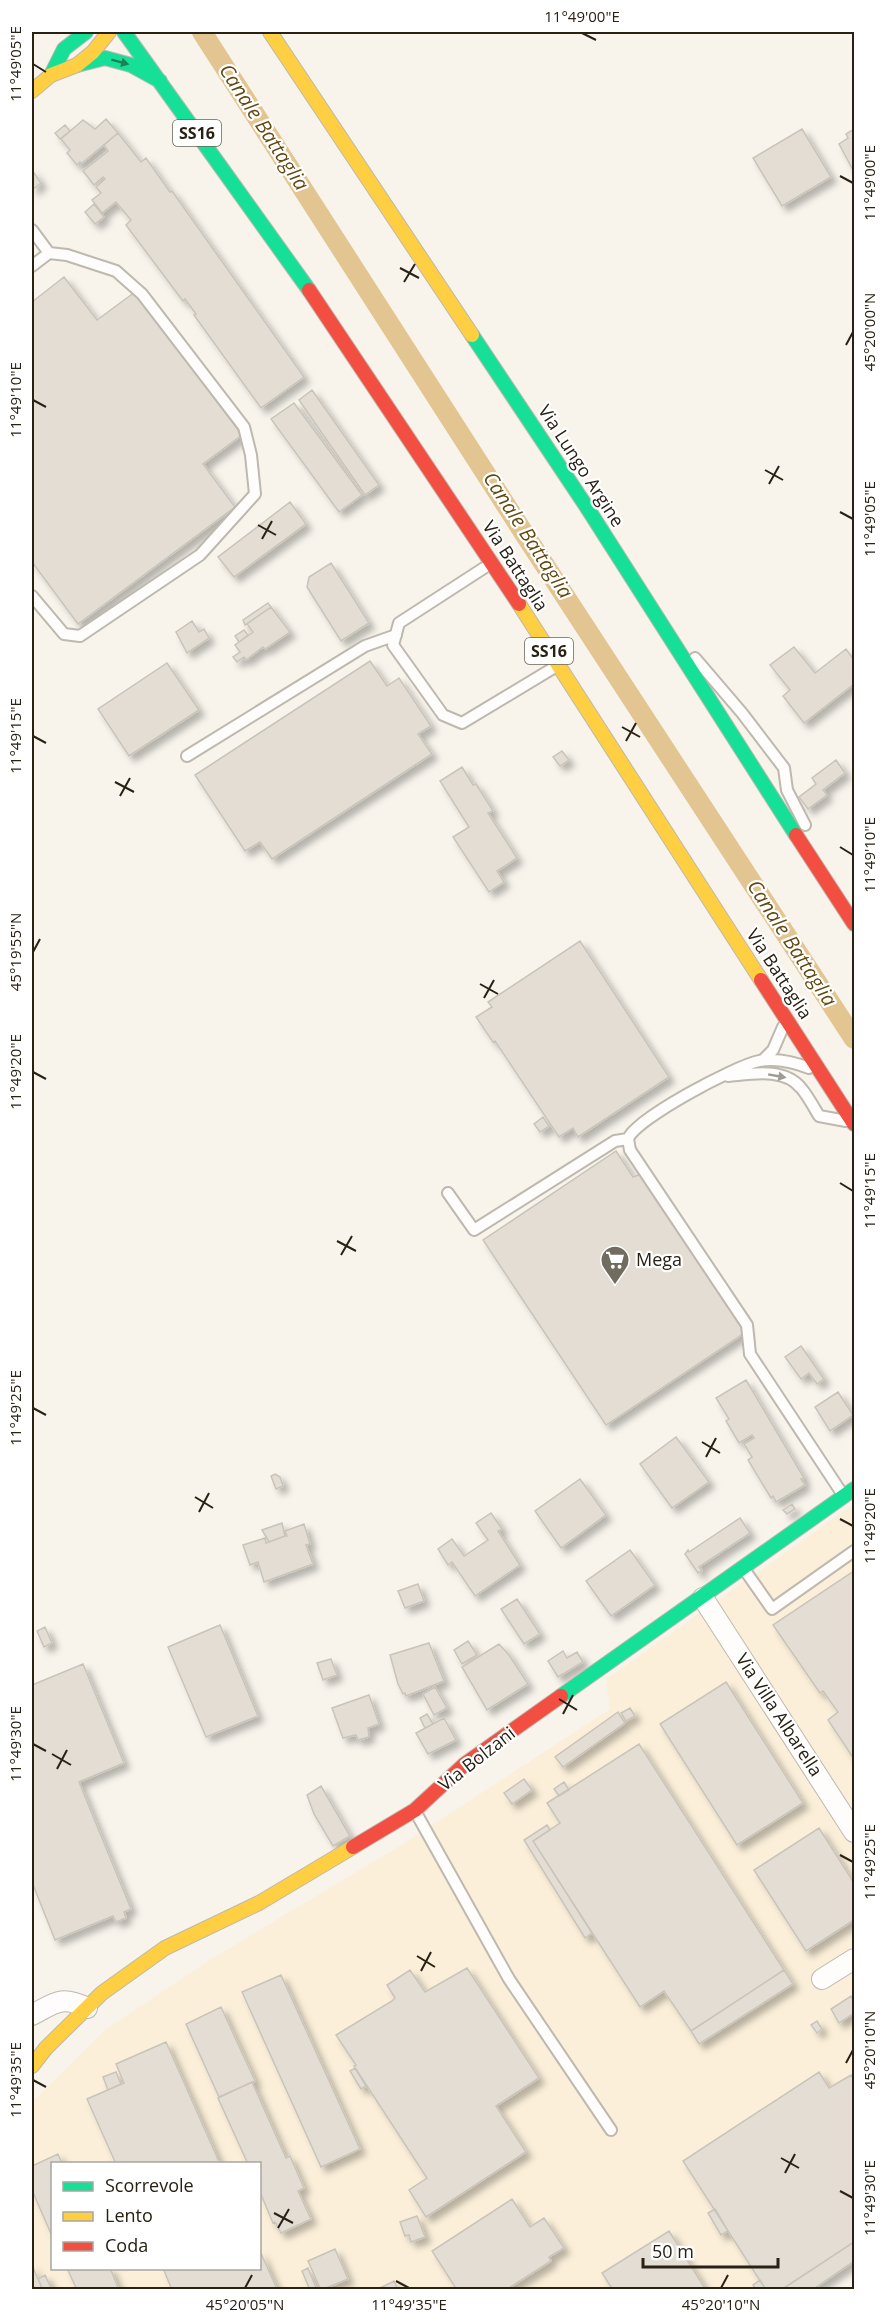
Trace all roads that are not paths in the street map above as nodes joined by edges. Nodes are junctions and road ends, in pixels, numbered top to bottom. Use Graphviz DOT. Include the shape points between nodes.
graph roads {
  1 [pos="74,32"];
  2 [pos="86,32"];
  3 [pos="109,32"];
  4 [pos="124,32"];
  5 [pos="270,32"];
  6 [pos="64,49"];
  7 [pos="77,65"];
  8 [pos="51,75"];
  9 [pos="160,81"];
  10 [pos="32,91"];
  11 [pos="32,230"];
  12 [pos="49,253"];
  13 [pos="32,266"];
  14 [pos="492,563"];
  15 [pos="32,596"];
  16 [pos="396,635"];
  17 [pos="670,637"];
  18 [pos="558,665"];
  19 [pos="187,756"];
  20 [pos="802,846"];
  21 [pos="855,924"];
  22 [pos="784,1014"];
  23 [pos="762,1061"];
  24 [pos="822,1073"];
  25 [pos="719,1077"];
  26 [pos="854,1124"];
  27 [pos="628,1139"];
  28 [pos="448,1193"];
  29 [pos="849,1493"];
  30 [pos="855,1551"];
  31 [pos="744,1569"];
  32 [pos="703,1598"];
  33 [pos="415,1810"];
  34 [pos="855,1833"];
  35 [pos="855,1959"];
  36 [pos="822,1979"];
  37 [pos="87,2008"];
  38 [pos="32,2015"];
  39 [pos="32,2066"];
  40 [pos="610,2130"];
  1 -- 6 [label="street"];
  2 -- 6 [label="street"];
  3 -- 7 [label="street"];
  4 -- 9 [label="street, SS16"];
  5 -- 17 [label="street, Via Lungo Argine"];
  6 -- 8 [label="street"];
  7 -- 8 [label="street"];
  7 -- 9 [label="street, one-way" via="105,58 131,65"];
  8 -- 10 [label="street"];
  9 -- 14 [label="street, Via Battaglia / SS16" via="312,294"];
  11 -- 12 [label="lane"];
  12 -- 13 [label="lane"];
  12 -- 15 [label="lane" via="116,272 142,294 244,427 255,494 200,555 81,636 64,634"];
  14 -- 16 [label="lane" via="399,623"];
  14 -- 18 [label="street, Via Battaglia / SS16"];
  16 -- 18 [label="lane" via="393,645 443,715 462,723"];
  16 -- 19 [label="lane" via="365,646"];
  17 -- 20 [label="street, Via Lungo Argine"];
  17 -- 20 [label="lane" via="701,663 784,768 787,790 810,836"];
  18 -- 22 [label="street, Via Battaglia / SS16"];
  20 -- 21 [label="street, Via Lungo Argine"];
  22 -- 23 [label="lane" via="778,1041"];
  22 -- 24 [label="street, Via Battaglia / SS16"];
  23 -- 24 [label="lane" via="787,1062"];
  23 -- 25 [label="lane"];
  24 -- 26 [label="street, Via Battaglia / SS16"];
  25 -- 26 [label="lane, one-way" via="756,1073 786,1077 801,1088 819,1116"];
  25 -- 27 [label="lane" via="635,1128"];
  27 -- 28 [label="lane" via="615,1141 474,1230"];
  27 -- 29 [label="lane" via="630,1150 747,1325 750,1354"];
  29 -- 31 [label="street, Via Bolzani"];
  30 -- 31 [label="lane" via="772,1609"];
  31 -- 32 [label="street, Via Bolzani"];
  32 -- 33 [label="street, Via Bolzani" via="465,1764"];
  32 -- 34 [label="street, Via Villa Albarella"];
  33 -- 37 [label="street, Via Bolzani" via="259,1903 165,1948"];
  33 -- 40 [label="lane" via="509,1979"];
  35 -- 36 [label="street"];
  37 -- 38 [label="street" via="72,2000 60,2000"];
  37 -- 39 [label="street, Via Bolzani"];
}
